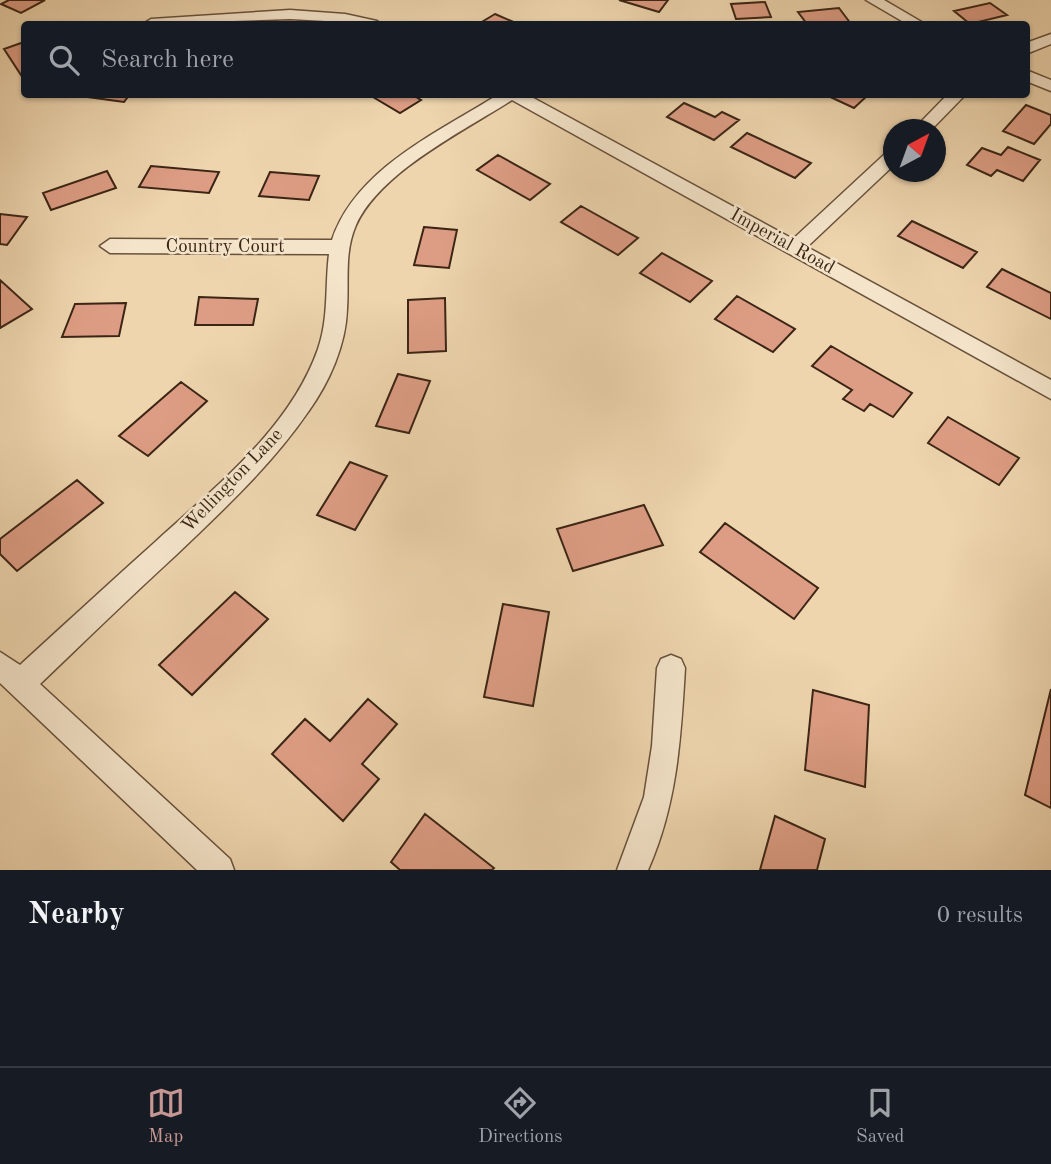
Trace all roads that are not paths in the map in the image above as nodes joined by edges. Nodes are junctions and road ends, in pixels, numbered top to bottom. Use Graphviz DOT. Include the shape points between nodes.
graph roads {
  1 [pos="873,0"];
  2 [pos="195,21"];
  3 [pos="355,21"];
  4 [pos="912,21"];
  5 [pos="1051,39"];
  6 [pos="1030,48"];
  7 [pos="1030,76"];
  8 [pos="1051,86"];
  9 [pos="506,98"];
  10 [pos="519,98"];
  11 [pos="954,98"];
  12 [pos="932,119"];
  13 [pos="883,165"];
  14 [pos="110,246"];
  15 [pos="339,247"];
  16 [pos="795,248"];
  17 [pos="1051,390"];
  18 [pos="670,668"];
  19 [pos="10,675"];
  20 [pos="219,870"];
  21 [pos="632,870"];
  1 -- 4 [label="street"];
  2 -- 3 [label="street" via="284,15"];
  5 -- 6 [label="street"];
  7 -- 8 [label="street"];
  9 -- 15 [label="street, Wellington Lane" via="368,191 347,221"];
  10 -- 16 [label="street, Imperial Road"];
  11 -- 12 [label="street"];
  13 -- 16 [label="street"];
  14 -- 15 [label="street, Country Court"];
  15 -- 19 [label="street, Wellington Lane" via="335,328 304,401 284,430 242,477"];
  16 -- 17 [label="street, Imperial Road"];
  18 -- 21 [label="street" via="666,768 648,838"];
  19 -- 20 [label="street"];
}
